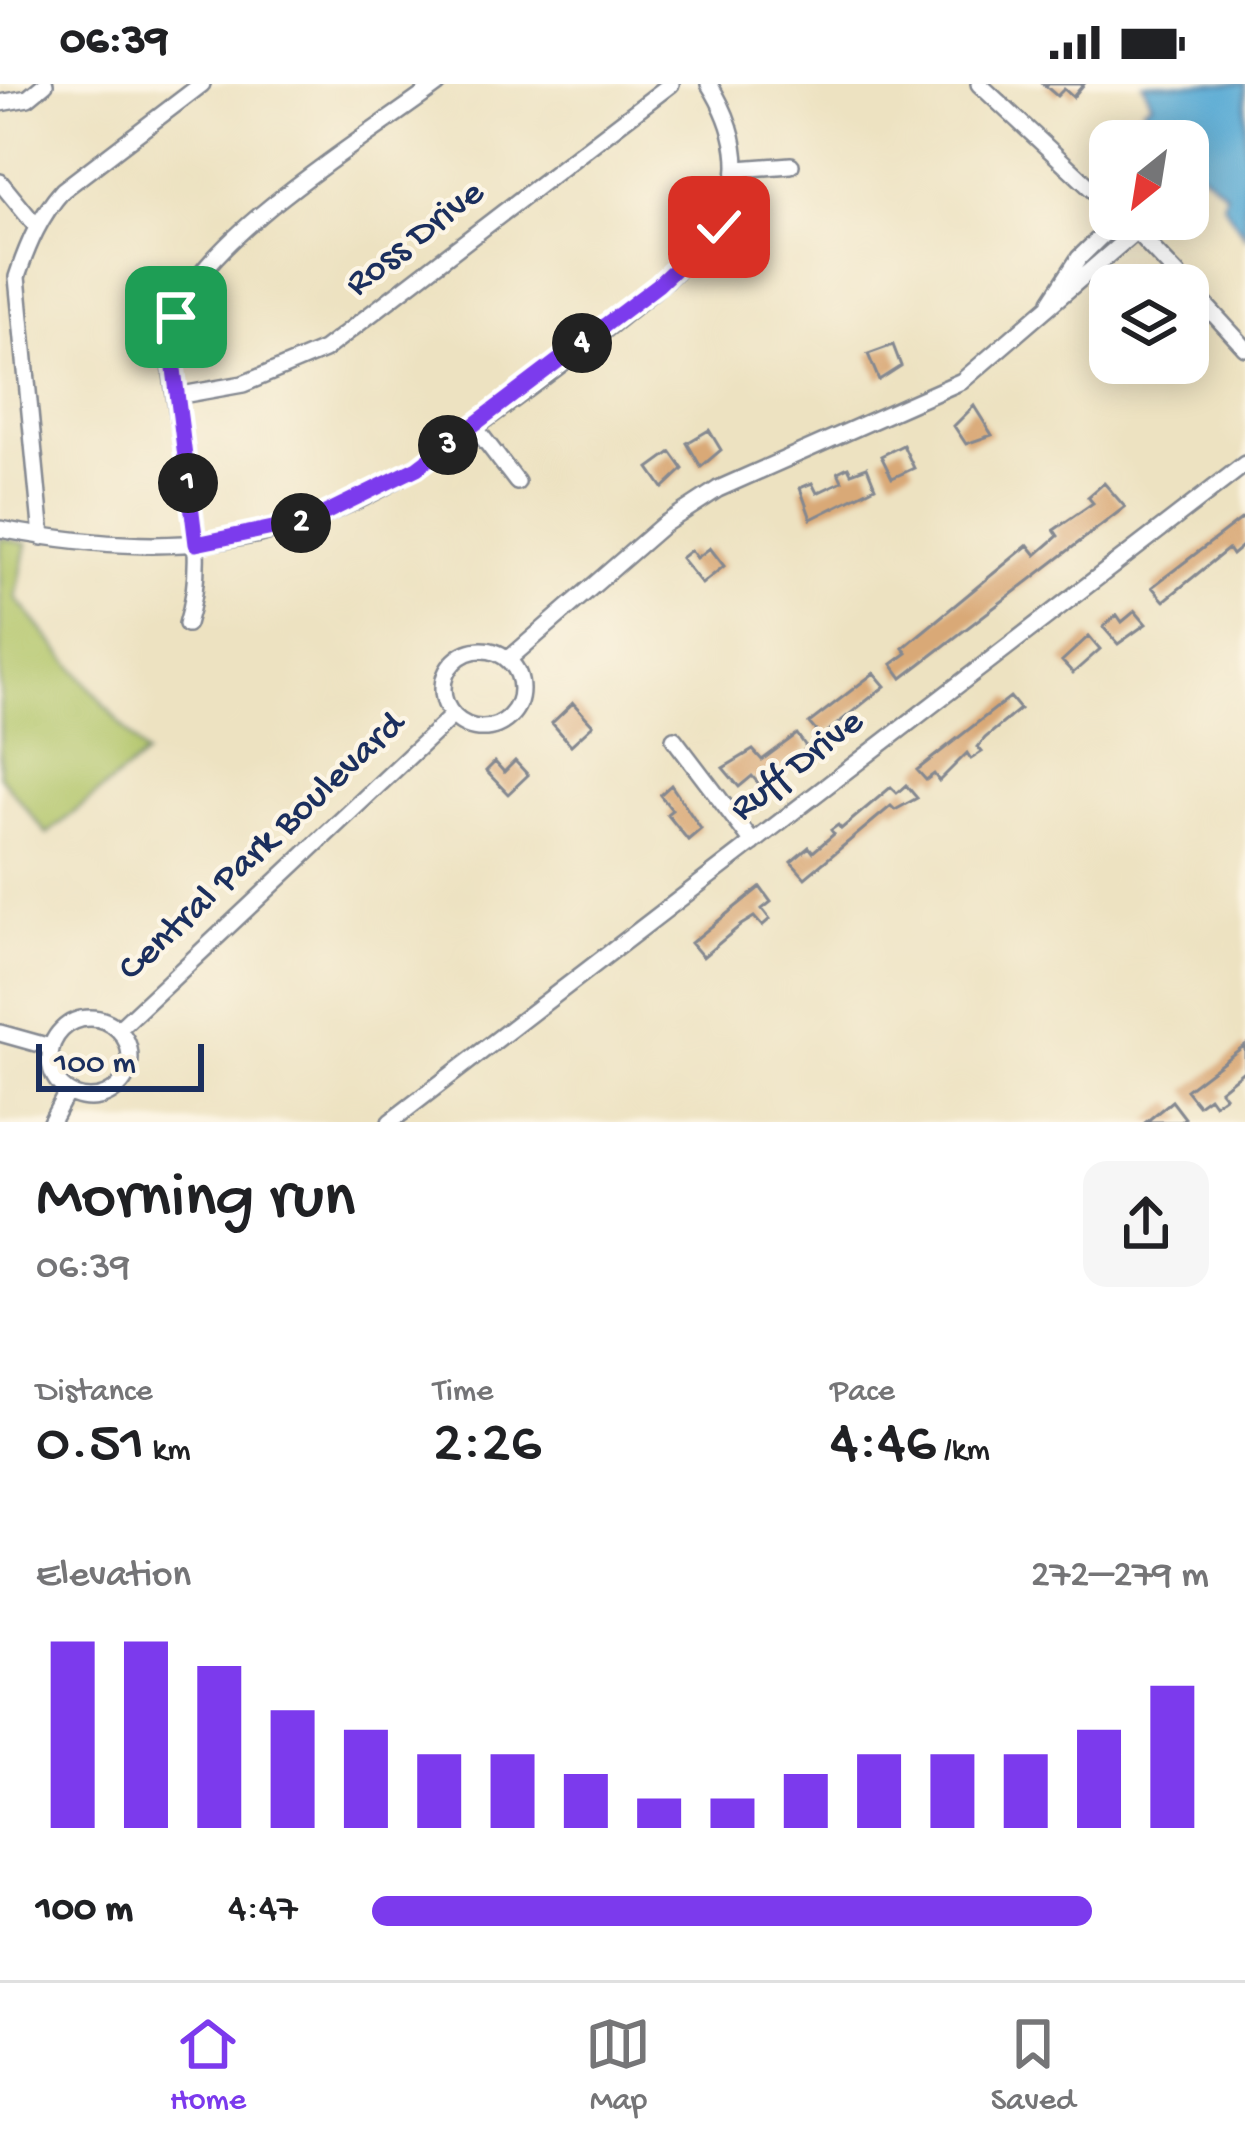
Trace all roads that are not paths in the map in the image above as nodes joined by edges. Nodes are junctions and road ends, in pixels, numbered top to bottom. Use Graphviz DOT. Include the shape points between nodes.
graph roads {
  1 [pos="45,84"];
  2 [pos="202,84"];
  3 [pos="438,84"];
  4 [pos="671,84"];
  5 [pos="709,84"];
  6 [pos="979,84"];
  7 [pos="0,103"];
  8 [pos="791,165"];
  9 [pos="738,169"];
  10 [pos="0,182"];
  11 [pos="1089,186"];
  12 [pos="36,226"];
  13 [pos="1115,240"];
  14 [pos="1143,240"];
  15 [pos="1167,264"];
  16 [pos="9,276"];
  17 [pos="1209,308"];
  18 [pos="1245,348"];
  19 [pos="176,396"];
  20 [pos="474,426"];
  21 [pos="1245,464"];
  22 [pos="517,482"];
  23 [pos="0,529"];
  24 [pos="42,536"];
  25 [pos="196,544"];
  26 [pos="187,624"];
  27 [pos="510,658"];
  28 [pos="452,717"];
  29 [pos="674,739"];
  30 [pos="753,842"];
  31 [pos="121,1027"];
  32 [pos="0,1034"];
  33 [pos="50,1047"];
  34 [pos="67,1092"];
  35 [pos="51,1122"];
  36 [pos="390,1122"];
  1 -- 7 [label="street" via="28,98"];
  2 -- 12 [label="street" via="63,190"];
  3 -- 19 [label="street" via="224,246 176,317"];
  4 -- 19 [label="street, Ross Drive" via="349,334 275,374"];
  5 -- 9 [label="street" via="730,122"];
  6 -- 11 [label="street"];
  8 -- 9 [label="street"];
  9 -- 20 [label="street" via="719,227 687,261"];
  10 -- 12 [label="street"];
  12 -- 16 [label="street"];
  13 -- 27 [label="street" via="1093,272 962,381 700,501"];
  14 -- 15 [label="street"];
  16 -- 24 [label="street"];
  17 -- 18 [label="street"];
  19 -- 25 [label="street"];
  20 -- 22 [label="street"];
  20 -- 25 [label="street" via="357,501 274,531"];
  21 -- 30 [label="street, Ruff Drive"];
  23 -- 24 [label="street"];
  24 -- 25 [label="street"];
  25 -- 26 [label="street"];
  27 -- 28 [label="street, Central Park Boulevard" via="484,649 459,657 444,676"];
  27 -- 28 [label="street, Central Park Boulevard" via="522,691 514,712 484,728"];
  28 -- 31 [label="street, Central Park Boulevard"];
  29 -- 30 [label="street"];
  30 -- 36 [label="street, Ruff Drive"];
  31 -- 33 [label="street, Central Park Boulevard" via="98,1018 75,1022"];
  31 -- 34 [label="street, Central Park Boulevard" via="131,1056 119,1084 93,1098"];
  32 -- 33 [label="street"];
  33 -- 34 [label="street" via="50,1067"];
  34 -- 35 [label="street"];
}
